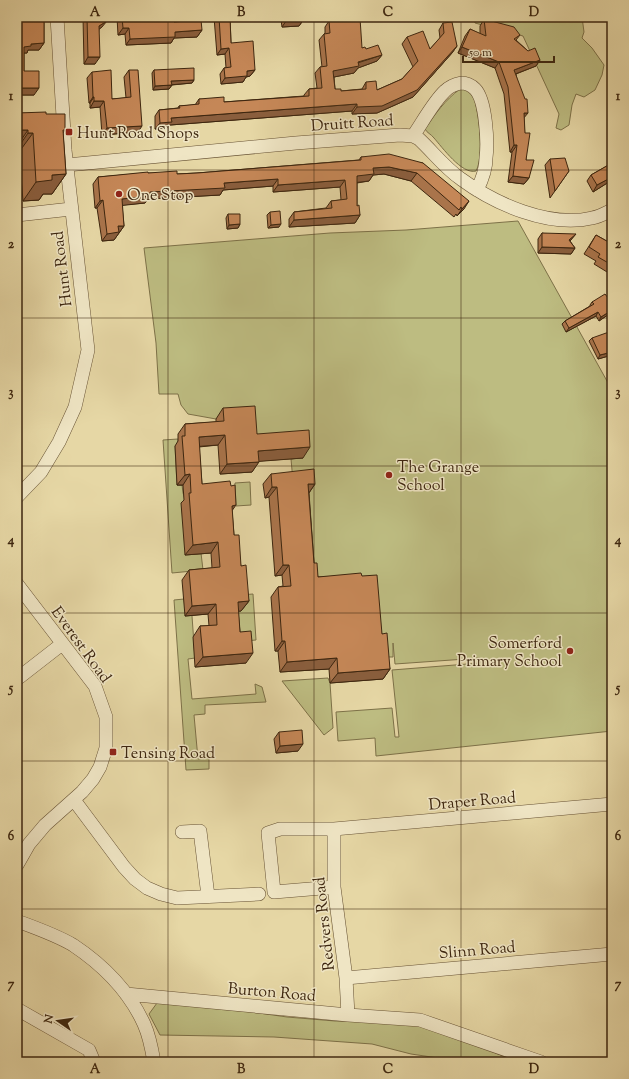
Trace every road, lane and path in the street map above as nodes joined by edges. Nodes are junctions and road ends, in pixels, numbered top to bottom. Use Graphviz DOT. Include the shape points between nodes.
graph roads {
  1 [pos="57,17"];
  2 [pos="413,136"];
  3 [pos="67,165"];
  4 [pos="477,190"];
  5 [pos="71,209"];
  6 [pos="612,210"];
  7 [pos="17,215"];
  8 [pos="17,497"];
  9 [pos="17,584"];
  10 [pos="62,644"];
  11 [pos="17,679"];
  12 [pos="74,800"];
  13 [pos="612,804"];
  14 [pos="334,829"];
  15 [pos="182,832"];
  16 [pos="17,865"];
  17 [pos="334,887"];
  18 [pos="258,894"];
  19 [pos="208,896"];
  20 [pos="17,921"];
  21 [pos="612,954"];
  22 [pos="346,978"];
  23 [pos="126,994"];
  24 [pos="17,1009"];
  25 [pos="348,1015"];
  26 [pos="94,1062"];
  27 [pos="154,1062"];
  28 [pos="541,1062"];
  1 -- 3 [label="street, Hunt Road" via="56,117"];
  2 -- 3 [label="street, Druitt Road" via="296,143"];
  2 -- 4 [label="street, Druitt Road" via="446,167"];
  2 -- 4 [label="street" via="445,90 456,84 465,83 474,88 483,106 486,146 485,168"];
  3 -- 5 [label="street, Hunt Road"];
  4 -- 6 [label="street, Druitt Road" via="513,208 546,217 581,220"];
  5 -- 7 [label="street"];
  5 -- 8 [label="street, Hunt Road" via="88,350 75,407 59,442 41,472"];
  9 -- 10 [label="street, Everest Road"];
  10 -- 11 [label="street"];
  10 -- 12 [label="street, Everest Road" via="95,686 106,717 106,748 100,767"];
  12 -- 16 [label="street, Everest Road" via="29,844"];
  12 -- 19 [label="street" via="124,867 146,888 177,898"];
  13 -- 14 [label="street, Draper Road"];
  14 -- 17 [label="street, Redvers Road"];
  14 -- 17 [label="street, Draper Road" via="280,829 268,833 274,892"];
  15 -- 19 [label="street" via="200,831"];
  17 -- 22 [label="street, Redvers Road"];
  18 -- 19 [label="street"];
  20 -- 23 [label="street" via="52,934 72,945 110,974"];
  21 -- 22 [label="street, Slinn Road"];
  22 -- 25 [label="street, Redvers Road"];
  23 -- 25 [label="street, Burton Road"];
  23 -- 27 [label="street" via="145,1024"];
  24 -- 26 [label="street" via="89,1050"];
  25 -- 28 [label="street, Burton Road" via="420,1020"];
}
